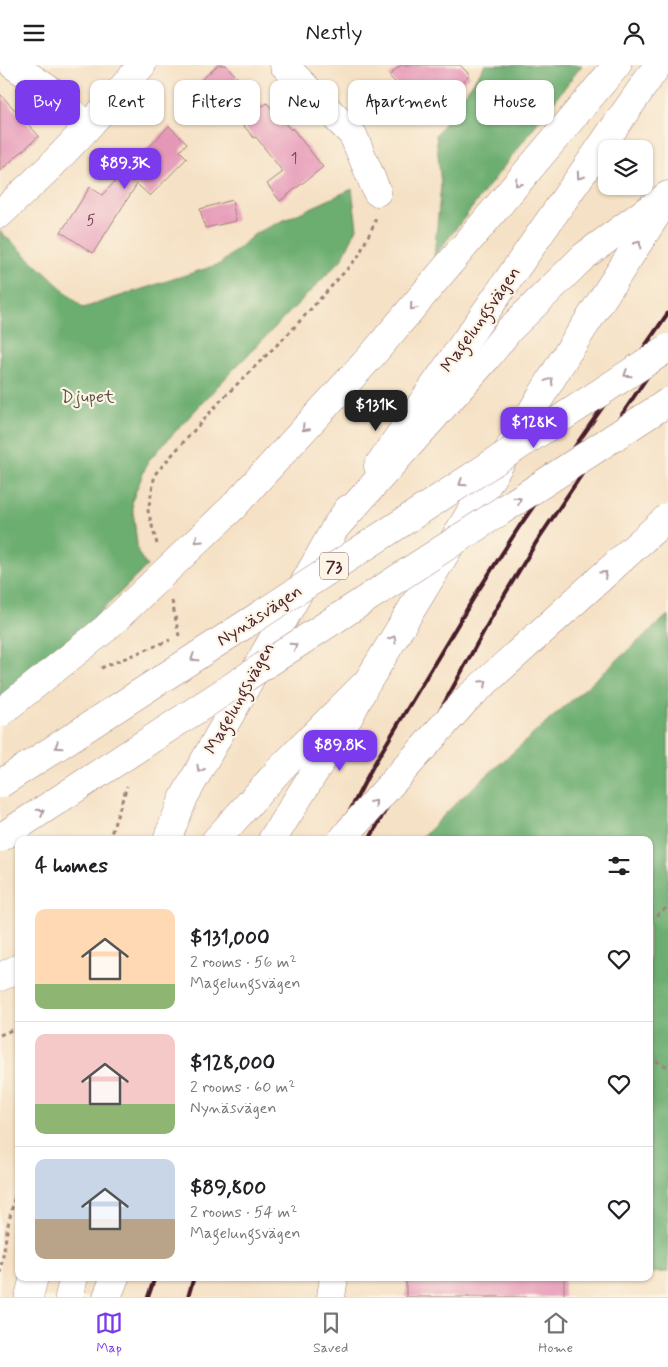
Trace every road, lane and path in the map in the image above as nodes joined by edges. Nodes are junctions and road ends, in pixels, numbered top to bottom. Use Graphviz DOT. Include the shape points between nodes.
graph roads {
  1 [pos="13,65"];
  2 [pos="142,65"];
  3 [pos="284,65"];
  4 [pos="617,65"];
  5 [pos="658,65"];
  6 [pos="87,128"];
  7 [pos="377,192"];
  8 [pos="668,196"];
  9 [pos="0,214"];
  10 [pos="668,347"];
  11 [pos="668,402"];
  12 [pos="668,517"];
  13 [pos="335,528"];
  14 [pos="368,681"];
  15 [pos="0,713"];
  16 [pos="0,784"];
  17 [pos="169,836"];
  18 [pos="220,836"];
  19 [pos="274,836"];
  20 [pos="345,836"];
  21 [pos="0,838"];
  22 [pos="668,907"];
  23 [pos="653,917"];
  24 [pos="15,1029"];
  25 [pos="0,1035"];
  26 [pos="653,1059"];
  27 [pos="668,1067"];
  28 [pos="15,1196"];
  29 [pos="0,1273"];
  30 [pos="33,1281"];
  31 [pos="73,1281"];
  32 [pos="113,1281"];
  33 [pos="333,1281"];
  34 [pos="30,1297"];
  35 [pos="69,1297"];
  36 [pos="107,1297"];
  37 [pos="331,1297"];
  1 -- 6 [label="main road" via="51,91"];
  2 -- 6 [label="main road"];
  3 -- 7 [label="main road" via="353,135"];
  4 -- 15 [label="main road, one-way, bridge" via="374,353 233,507 105,629"];
  5 -- 13 [label="main road, Magelungsvägen, one-way"];
  6 -- 9 [label="main road"];
  8 -- 13 [label="main road" via="584,256 509,330"];
  14 -- 8 [label="main road, one-way" via="566,355"];
  10 -- 16 [label="main road, Nynäsvägen / 73, one-way, bridge"];
  21 -- 11 [label="main road, one-way, bridge"];
  20 -- 12 [label="main road, one-way, bridge" via="466,700"];
  13 -- 17 [label="main road, Magelungsvägen, one-way" via="184,797"];
  14 -- 18 [label="main road" via="281,768"];
  14 -- 19 [label="main road"];
  22 -- 23 [label="path"];
  24 -- 25 [label="path"];
  26 -- 27 [label="path"];
  28 -- 29 [label="path"];
  30 -- 34 [label="main road"];
  31 -- 35 [label="main road"];
  32 -- 36 [label="main road"];
  33 -- 37 [label="main road"];
}
